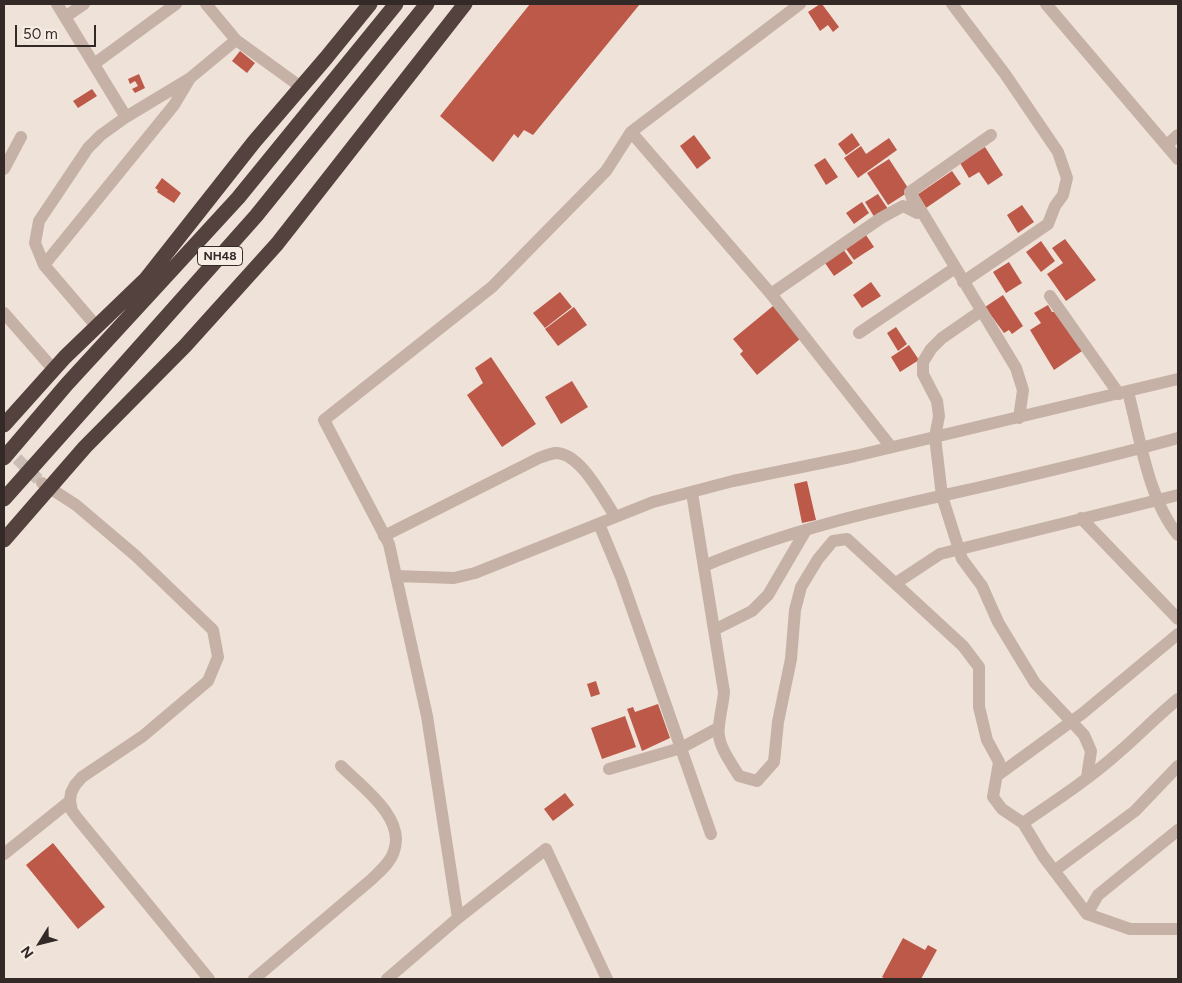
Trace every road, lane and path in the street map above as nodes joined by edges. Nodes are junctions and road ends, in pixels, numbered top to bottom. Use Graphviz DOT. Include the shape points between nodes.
graph roads {
  1 [pos="57,4"];
  2 [pos="84,4"];
  3 [pos="176,4"];
  4 [pos="206,4"];
  5 [pos="370,4"];
  6 [pos="396,4"];
  7 [pos="427,4"];
  8 [pos="465,4"];
  9 [pos="800,4"];
  10 [pos="952,4"];
  11 [pos="1046,4"];
  12 [pos="65,17"];
  13 [pos="236,40"];
  14 [pos="94,64"];
  15 [pos="189,79"];
  16 [pos="301,87"];
  17 [pos="126,117"];
  18 [pos="631,132"];
  19 [pos="1178,134"];
  20 [pos="991,135"];
  21 [pos="21,137"];
  22 [pos="1166,145"];
  23 [pos="1178,159"];
  24 [pos="4,169"];
  25 [pos="910,192"];
  26 [pos="44,265"];
  27 [pos="955,268"];
  28 [pos="963,282"];
  29 [pos="771,294"];
  30 [pos="1050,296"];
  31 [pos="981,311"];
  32 [pos="4,313"];
  33 [pos="97,327"];
  34 [pos="859,334"];
  35 [pos="54,370"];
  36 [pos="1178,379"];
  37 [pos="1124,393"];
  38 [pos="1019,418"];
  39 [pos="5,419"];
  40 [pos="935,437"];
  41 [pos="1178,438"];
  42 [pos="891,447"];
  43 [pos="1142,448"];
  44 [pos="4,458"];
  45 [pos="46,485"];
  46 [pos="692,493"];
  47 [pos="1178,494"];
  48 [pos="942,496"];
  49 [pos="4,499"];
  50 [pos="1157,500"];
  51 [pos="615,516"];
  52 [pos="1081,518"];
  53 [pos="600,524"];
  54 [pos="806,530"];
  55 [pos="1178,535"];
  56 [pos="384,536"];
  57 [pos="4,540"];
  58 [pos="959,548"];
  59 [pos="704,566"];
  60 [pos="396,576"];
  61 [pos="896,583"];
  62 [pos="1178,618"];
  63 [pos="714,630"];
  64 [pos="1178,634"];
  65 [pos="1178,699"];
  66 [pos="1071,722"];
  67 [pos="718,728"];
  68 [pos="681,748"];
  69 [pos="341,766"];
  70 [pos="1178,766"];
  71 [pos="609,770"];
  72 [pos="998,775"];
  73 [pos="1087,777"];
  74 [pos="70,801"];
  75 [pos="1022,823"];
  76 [pos="1178,830"];
  77 [pos="711,834"];
  78 [pos="4,854"];
  79 [pos="1054,871"];
  80 [pos="1087,914"];
  81 [pos="458,918"];
  82 [pos="1178,929"];
  83 [pos="603,978"];
  84 [pos="209,979"];
  85 [pos="254,979"];
  86 [pos="387,979"];
  1 -- 12 [label="street"];
  2 -- 12 [label="street"];
  3 -- 14 [label="street"];
  4 -- 13 [label="street"];
  5 -- 16 [label="highway"];
  6 -- 44 [label="highway, NH48" via="238,198 67,384"];
  7 -- 49 [label="highway, NH48" via="256,216"];
  8 -- 45 [label="highway" via="277,244 185,346"];
  9 -- 18 [label="street"];
  10 -- 28 [label="street" via="1058,152 1067,178 1063,196 1048,224"];
  11 -- 22 [label="street"];
  12 -- 14 [label="street"];
  13 -- 15 [label="street"];
  13 -- 16 [label="street"];
  14 -- 17 [label="street"];
  15 -- 17 [label="street"];
  15 -- 26 [label="street" via="174,105"];
  16 -- 33 [label="highway" via="146,279"];
  17 -- 26 [label="street" via="88,148 39,221 35,243"];
  18 -- 29 [label="street"];
  18 -- 56 [label="street" via="606,171 492,287 324,420"];
  19 -- 22 [label="street"];
  20 -- 25 [label="street"];
  21 -- 24 [label="street"];
  22 -- 23 [label="street"];
  25 -- 27 [label="street"];
  25 -- 29 [label="street" via="917,213 903,206 880,218"];
  26 -- 33 [label="street"];
  27 -- 28 [label="street"];
  27 -- 34 [label="street"];
  28 -- 31 [label="street"];
  29 -- 42 [label="street"];
  30 -- 37 [label="street"];
  31 -- 38 [label="street" via="1016,368 1023,390"];
  31 -- 40 [label="street" via="942,338 924,362 923,374 937,401 939,416"];
  32 -- 35 [label="street"];
  33 -- 35 [label="highway"];
  35 -- 39 [label="highway"];
  36 -- 37 [label="street"];
  37 -- 38 [label="street"];
  37 -- 43 [label="street"];
  38 -- 40 [label="street"];
  40 -- 42 [label="street"];
  40 -- 48 [label="street"];
  41 -- 43 [label="street"];
  42 -- 46 [label="street"];
  43 -- 48 [label="street"];
  43 -- 50 [label="street"];
  45 -- 57 [label="highway"];
  45 -- 74 [label="street" via="76,505 136,556 213,630 218,656 208,681 143,736 82,777 70,793"];
  46 -- 51 [label="street" via="653,502"];
  46 -- 59 [label="street"];
  47 -- 50 [label="street"];
  48 -- 54 [label="street"];
  48 -- 58 [label="street"];
  50 -- 52 [label="street"];
  50 -- 55 [label="street"];
  51 -- 53 [label="street"];
  51 -- 56 [label="street" via="582,468 574,460 555,453"];
  52 -- 58 [label="street"];
  52 -- 62 [label="street"];
  53 -- 60 [label="street" via="475,573 454,578"];
  53 -- 68 [label="street"];
  54 -- 59 [label="street" via="744,549"];
  54 -- 63 [label="street" via="760,604"];
  56 -- 60 [label="street"];
  58 -- 61 [label="street" via="940,554"];
  58 -- 66 [label="street" via="962,559 982,586 998,622 1035,683"];
  59 -- 63 [label="street"];
  60 -- 81 [label="street" via="427,716"];
  61 -- 67 [label="street" via="847,539 833,541 800,587 774,762 757,781 739,776 720,743"];
  61 -- 72 [label="street" via="963,646 979,667 979,708 987,740 998,762"];
  63 -- 67 [label="street" via="724,692"];
  64 -- 66 [label="street"];
  65 -- 73 [label="street"];
  66 -- 72 [label="street"];
  66 -- 73 [label="street" via="1084,735 1091,751"];
  67 -- 68 [label="street"];
  68 -- 71 [label="street"];
  68 -- 77 [label="street"];
  69 -- 85 [label="street" via="384,809 394,826 394,852 372,879"];
  70 -- 79 [label="street" via="1135,811"];
  72 -- 75 [label="street" via="993,797 1002,809"];
  73 -- 75 [label="street"];
  74 -- 78 [label="street"];
  74 -- 84 [label="street" via="78,819"];
  75 -- 79 [label="street"];
  76 -- 80 [label="street" via="1098,896"];
  79 -- 80 [label="street"];
  80 -- 82 [label="street" via="1130,930"];
  81 -- 83 [label="street" via="546,849"];
  81 -- 86 [label="street"];
}
